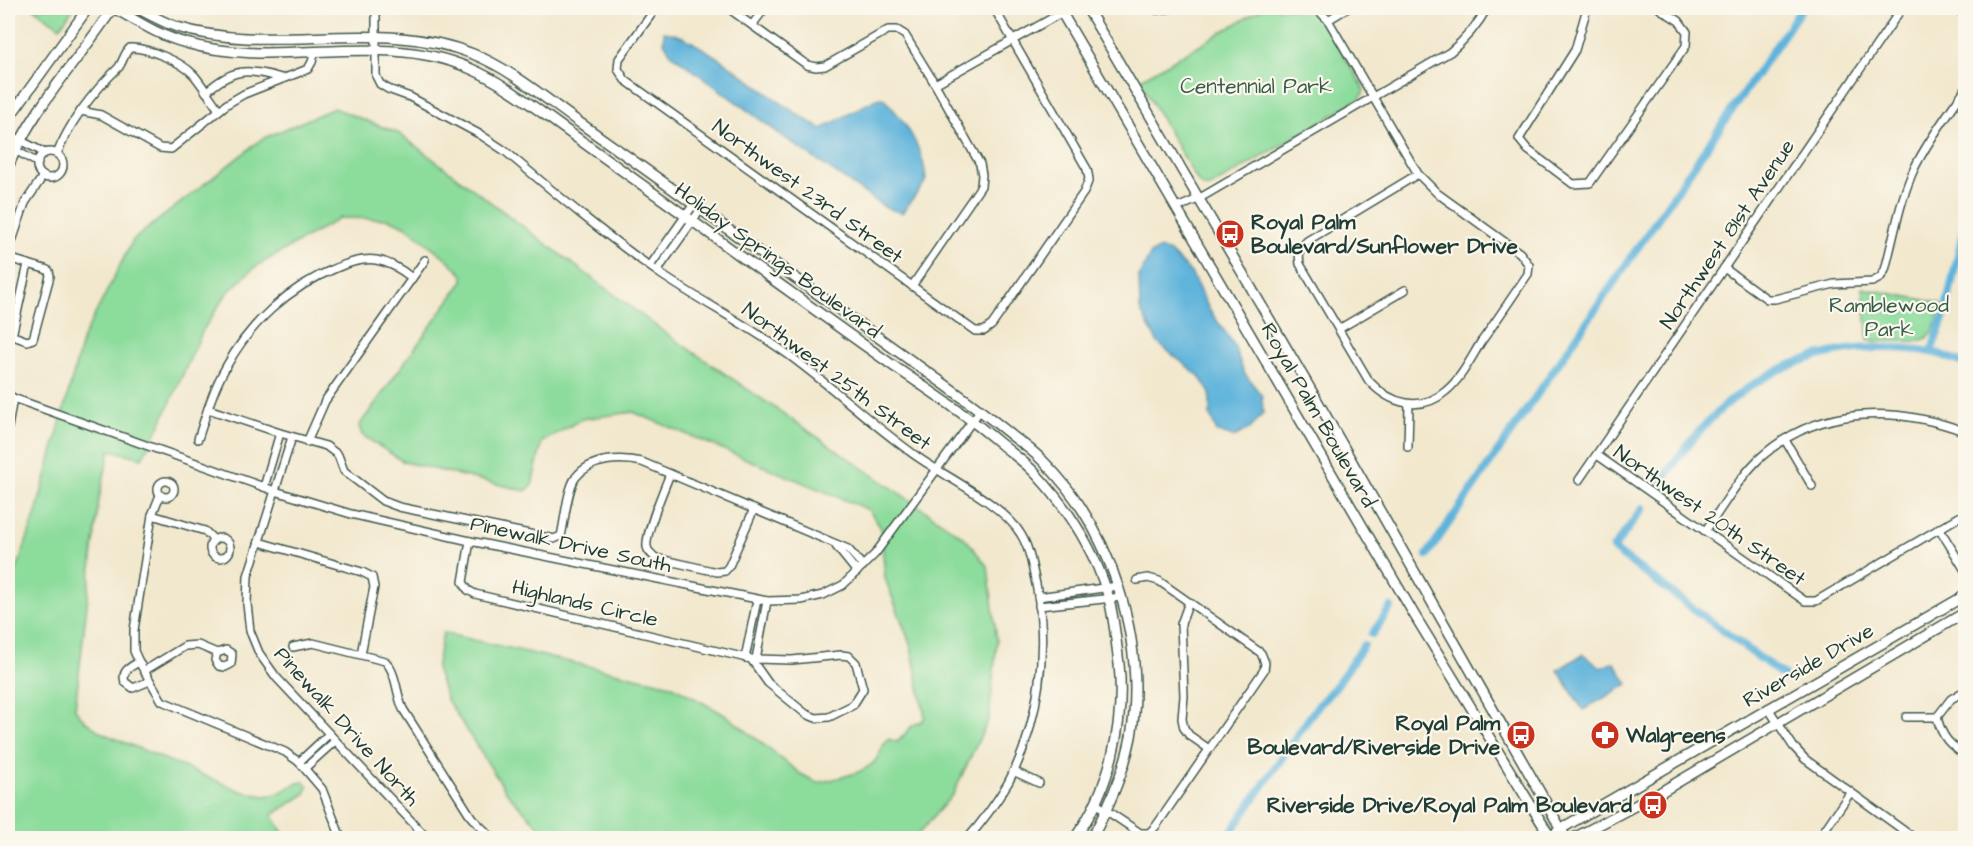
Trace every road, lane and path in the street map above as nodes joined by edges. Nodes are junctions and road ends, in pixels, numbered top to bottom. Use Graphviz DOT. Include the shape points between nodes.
graph roads {
  1 [pos="88,8"];
  2 [pos="113,8"];
  3 [pos="137,8"];
  4 [pos="376,8"];
  5 [pos="656,8"];
  6 [pos="728,8"];
  7 [pos="765,8"];
  8 [pos="994,8"];
  9 [pos="1087,8"];
  10 [pos="1173,8"];
  11 [pos="1316,8"];
  12 [pos="1348,8"];
  13 [pos="1487,8"];
  14 [pos="1587,8"];
  15 [pos="1659,8"];
  16 [pos="1902,8"];
  17 [pos="1955,8"];
  18 [pos="1064,9"];
  19 [pos="1156,9"];
  20 [pos="1965,15"];
  21 [pos="1328,20"];
  22 [pos="752,25"];
  23 [pos="376,36"];
  24 [pos="1013,40"];
  25 [pos="376,50"];
  26 [pos="315,51"];
  27 [pos="281,78"];
  28 [pos="935,84"];
  29 [pos="1965,88"];
  30 [pos="206,92"];
  31 [pos="1374,95"];
  32 [pos="219,110"];
  33 [pos="81,111"];
  34 [pos="8,119"];
  35 [pos="8,134"];
  36 [pos="19,139"];
  37 [pos="11,149"];
  38 [pos="45,153"];
  39 [pos="57,154"];
  40 [pos="38,163"];
  41 [pos="8,166"];
  42 [pos="1419,174"];
  43 [pos="43,176"];
  44 [pos="1200,198"];
  45 [pos="698,207"];
  46 [pos="1177,208"];
  47 [pos="690,218"];
  48 [pos="8,253"];
  49 [pos="8,258"];
  50 [pos="425,260"];
  51 [pos="28,264"];
  52 [pos="650,266"];
  53 [pos="1724,268"];
  54 [pos="657,271"];
  55 [pos="412,278"];
  56 [pos="912,286"];
  57 [pos="1406,290"];
  58 [pos="1340,329"];
  59 [pos="10,335"];
  60 [pos="9,397"];
  61 [pos="1409,405"];
  62 [pos="208,409"];
  63 [pos="981,409"];
  64 [pos="972,420"];
  65 [pos="8,427"];
  66 [pos="1965,432"];
  67 [pos="280,433"];
  68 [pos="292,437"];
  69 [pos="198,439"];
  70 [pos="1785,440"];
  71 [pos="307,442"];
  72 [pos="1408,447"];
  73 [pos="1597,455"];
  74 [pos="937,469"];
  75 [pos="670,474"];
  76 [pos="1579,480"];
  77 [pos="1812,486"];
  78 [pos="264,487"];
  79 [pos="275,491"];
  80 [pos="160,495"];
  81 [pos="754,509"];
  82 [pos="1965,513"];
  83 [pos="152,515"];
  84 [pos="1939,528"];
  85 [pos="1705,531"];
  86 [pos="213,540"];
  87 [pos="470,541"];
  88 [pos="259,542"];
  89 [pos="860,569"];
  90 [pos="1965,572"];
  91 [pos="1137,580"];
  92 [pos="1118,586"];
  93 [pos="1105,587"];
  94 [pos="1965,595"];
  95 [pos="1038,597"];
  96 [pos="1122,597"];
  97 [pos="1108,598"];
  98 [pos="757,600"];
  99 [pos="766,601"];
  100 [pos="1189,602"];
  101 [pos="1039,606"];
  102 [pos="1965,612"];
  103 [pos="293,647"];
  104 [pos="217,653"];
  105 [pos="361,654"];
  106 [pos="751,658"];
  107 [pos="139,662"];
  108 [pos="144,671"];
  109 [pos="150,681"];
  110 [pos="1965,690"];
  111 [pos="1768,708"];
  112 [pos="1906,717"];
  113 [pos="1937,717"];
  114 [pos="1777,723"];
  115 [pos="329,734"];
  116 [pos="336,741"];
  117 [pos="1209,749"];
  118 [pos="1965,756"];
  119 [pos="299,762"];
  120 [pos="305,768"];
  121 [pos="1013,771"];
  122 [pos="1039,783"];
  123 [pos="1850,792"];
  124 [pos="1095,803"];
  125 [pos="1107,811"];
  126 [pos="1561,829"];
  127 [pos="341,838"];
  128 [pos="427,838"];
  129 [pos="492,838"];
  130 [pos="968,838"];
  131 [pos="1075,838"];
  132 [pos="1092,838"];
  133 [pos="1549,838"];
  134 [pos="1566,838"];
  135 [pos="1574,838"];
  136 [pos="1818,838"];
  137 [pos="1914,838"];
  1 -- 34 [label="street"];
  2 -- 26 [label="street, Holiday Springs Boulevard" via="155,32 185,43 218,50"];
  2 -- 36 [label="street"];
  3 -- 23 [label="street, Holiday Springs Boulevard" via="177,27 214,34 279,38"];
  4 -- 23 [label="street, Northwest 25th Street"];
  5 -- 56 [label="street, Northwest 23rd Street" via="619,59 618,69 625,80"];
  6 -- 22 [label="street"];
  7 -- 22 [label="street"];
  8 -- 24 [label="street"];
  9 -- 44 [label="street, Royal Palm Boulevard"];
  10 -- 19 [label="street"];
  11 -- 21 [label="street"];
  12 -- 21 [label="street"];
  13 -- 31 [label="street" via="1465,40 1450,52"];
  14 -- 15 [label="street" via="1575,50 1519,139 1573,184 1590,183 1686,46 1688,32"];
  16 -- 53 [label="street, Northwest 81st Avenue"];
  17 -- 20 [label="street"];
  18 -- 24 [label="street"];
  18 -- 46 [label="street, Royal Palm Boulevard"];
  21 -- 31 [label="street"];
  22 -- 28 [label="street" via="816,67 825,66 888,30 897,30 905,35"];
  23 -- 25 [label="street, Northwest 25th Street"];
  23 -- 45 [label="street, Holiday Springs Boulevard" via="436,43 473,54 512,74"];
  24 -- 28 [label="street"];
  24 -- 56 [label="street, Northwest 23rd Street" via="1088,169 1084,192 984,331 975,331"];
  25 -- 26 [label="street, Holiday Springs Boulevard"];
  25 -- 47 [label="street, Holiday Springs Boulevard" via="433,57 468,67 504,86"];
  25 -- 52 [label="street, Northwest 25th Street" via="376,76 380,84 506,151"];
  26 -- 27 [label="street" via="308,69"];
  27 -- 30 [label="street" via="246,72 229,75"];
  27 -- 32 [label="street" via="244,93"];
  28 -- 56 [label="street" via="980,164 981,186"];
  29 -- 53 [label="street" via="1915,168 1886,270 1880,278 1767,299"];
  30 -- 32 [label="street"];
  30 -- 33 [label="street" via="182,66 149,51 130,48"];
  31 -- 42 [label="street"];
  31 -- 44 [label="street"];
  32 -- 33 [label="street" via="171,148 160,148 101,115"];
  33 -- 39 [label="street"];
  35 -- 36 [label="street"];
  36 -- 37 [label="street"];
  36 -- 38 [label="street"];
  37 -- 40 [label="street"];
  37 -- 41 [label="street"];
  38 -- 39 [label="street"];
  38 -- 40 [label="street"];
  39 -- 43 [label="street" via="63,162 61,172 53,178"];
  40 -- 43 [label="street"];
  42 -- 58 [label="street" via="1307,241 1299,251 1300,264"];
  42 -- 61 [label="street" via="1437,193 1520,253 1529,266 1528,274 1447,391 1422,404"];
  43 -- 48 [label="street" via="25,203"];
  44 -- 46 [label="street"];
  44 -- 126 [label="street, Royal Palm Boulevard"];
  45 -- 47 [label="street"];
  45 -- 63 [label="street, Holiday Springs Boulevard"];
  46 -- 133 [label="street, Royal Palm Boulevard"];
  47 -- 52 [label="street"];
  47 -- 54 [label="street"];
  47 -- 64 [label="street, Holiday Springs Boulevard"];
  49 -- 51 [label="street"];
  50 -- 55 [label="street"];
  51 -- 59 [label="street"];
  51 -- 59 [label="street" via="49,271 50,276 33,339"];
  52 -- 54 [label="street, Northwest 25th Street"];
  53 -- 73 [label="street, Northwest 81st Avenue"];
  54 -- 74 [label="street, Northwest 25th Street" via="783,351"];
  55 -- 62 [label="street" via="389,263 362,260 326,272 297,288 276,304 240,344"];
  55 -- 71 [label="street" via="325,401"];
  57 -- 58 [label="street"];
  58 -- 61 [label="street" via="1369,381 1390,399"];
  60 -- 65 [label="street"];
  60 -- 78 [label="street, Pinewalk Drive South"];
  61 -- 72 [label="street"];
  62 -- 67 [label="street, Pinewalk Drive South"];
  62 -- 69 [label="street"];
  63 -- 64 [label="street, Pinewalk Drive South"];
  63 -- 92 [label="street, Holiday Springs Boulevard" via="1044,461 1073,496 1096,533"];
  64 -- 74 [label="street, Pinewalk Drive South"];
  64 -- 93 [label="street, Holiday Springs Boulevard" via="1034,471 1084,539"];
  66 -- 70 [label="street" via="1898,414 1871,413 1825,421"];
  67 -- 68 [label="street, Pinewalk Drive South"];
  67 -- 78 [label="street"];
  68 -- 71 [label="street, Pinewalk Drive South"];
  68 -- 79 [label="street"];
  70 -- 77 [label="street"];
  70 -- 85 [label="street" via="1759,459"];
  71 -- 75 [label="street, Pinewalk Drive South" via="326,446 338,455 344,471 383,501 554,539 561,536 576,477 592,465 631,459"];
  73 -- 76 [label="street, Northwest 81st Avenue"];
  73 -- 85 [label="street, Northwest 20th Street"];
  74 -- 89 [label="street, Pinewalk Drive South"];
  74 -- 95 [label="street, Northwest 25th Street" via="1006,517 1020,533 1029,553"];
  75 -- 81 [label="street, Pinewalk Drive South"];
  75 -- 81 [label="street, Pinewalk Drive South" via="647,546 656,558 725,571"];
  78 -- 79 [label="street, Pinewalk Drive South"];
  79 -- 87 [label="street, Pinewalk Drive South" via="351,514"];
  79 -- 88 [label="street, Pinewalk Drive North"];
  80 -- 83 [label="street"];
  81 -- 89 [label="street, Pinewalk Drive South" via="848,549"];
  82 -- 84 [label="street"];
  83 -- 86 [label="street" via="205,531"];
  83 -- 107 [label="street" via="134,630 134,651"];
  84 -- 85 [label="street, Northwest 20th Street" via="1816,601 1805,601"];
  84 -- 90 [label="street"];
  87 -- 98 [label="street, Pinewalk Drive South"];
  87 -- 106 [label="street, Highlands Circle" via="464,582 475,594"];
  88 -- 105 [label="street" via="372,577 374,587"];
  88 -- 115 [label="street, Pinewalk Drive North" via="249,576 250,631 276,677"];
  89 -- 99 [label="street, Pinewalk Drive South" via="843,585 823,595"];
  91 -- 100 [label="street" via="1159,581"];
  92 -- 93 [label="street"];
  92 -- 96 [label="street, Holiday Springs Boulevard"];
  93 -- 95 [label="street"];
  93 -- 97 [label="street, Holiday Springs Boulevard"];
  94 -- 111 [label="street, Riverside Drive"];
  95 -- 101 [label="street, Northwest 25th Street"];
  96 -- 97 [label="street"];
  96 -- 125 [label="street, Holiday Springs Boulevard" via="1131,645 1135,705 1122,772"];
  97 -- 101 [label="street"];
  97 -- 124 [label="street, Holiday Springs Boulevard" via="1117,647 1121,705 1109,767"];
  98 -- 99 [label="street, Pinewalk Drive South"];
  98 -- 106 [label="street"];
  99 -- 106 [label="street"];
  100 -- 117 [label="street" via="1181,624 1182,720 1189,735"];
  100 -- 117 [label="street" via="1261,653 1265,663"];
  101 -- 121 [label="street, Northwest 25th Street" via="1042,654 1034,706"];
  102 -- 114 [label="street, Riverside Drive"];
  103 -- 105 [label="street" via="313,643"];
  104 -- 108 [label="street" via="198,645 185,646"];
  105 -- 129 [label="street" via="385,661 392,668 403,709 472,818"];
  106 -- 106 [label="street, Highlands Circle" via="849,656 856,663 863,688 853,705 829,717 816,718 768,683"];
  107 -- 108 [label="street"];
  107 -- 109 [label="street" via="127,669 125,682 133,688"];
  108 -- 109 [label="street"];
  109 -- 119 [label="street" via="162,701 173,707 285,752"];
  110 -- 113 [label="street" via="1951,699"];
  111 -- 114 [label="street"];
  111 -- 126 [label="street, Riverside Drive"];
  112 -- 113 [label="street"];
  113 -- 118 [label="street" via="1941,734"];
  114 -- 123 [label="street" via="1805,759"];
  114 -- 135 [label="street, Riverside Drive"];
  115 -- 116 [label="street, Pinewalk Drive North"];
  115 -- 119 [label="street"];
  116 -- 120 [label="street"];
  116 -- 128 [label="street, Pinewalk Drive North"];
  117 -- 125 [label="street" via="1149,833 1140,833"];
  119 -- 120 [label="street"];
  120 -- 127 [label="street" via="322,789"];
  121 -- 122 [label="street"];
  121 -- 130 [label="street, Northwest 25th Street"];
  123 -- 136 [label="street"];
  123 -- 137 [label="street"];
  124 -- 125 [label="street"];
  124 -- 131 [label="street, Holiday Springs Boulevard"];
  125 -- 132 [label="street, Holiday Springs Boulevard"];
  126 -- 133 [label="street, Riverside Drive"];
  126 -- 134 [label="street, Royal Palm Boulevard"];
}
